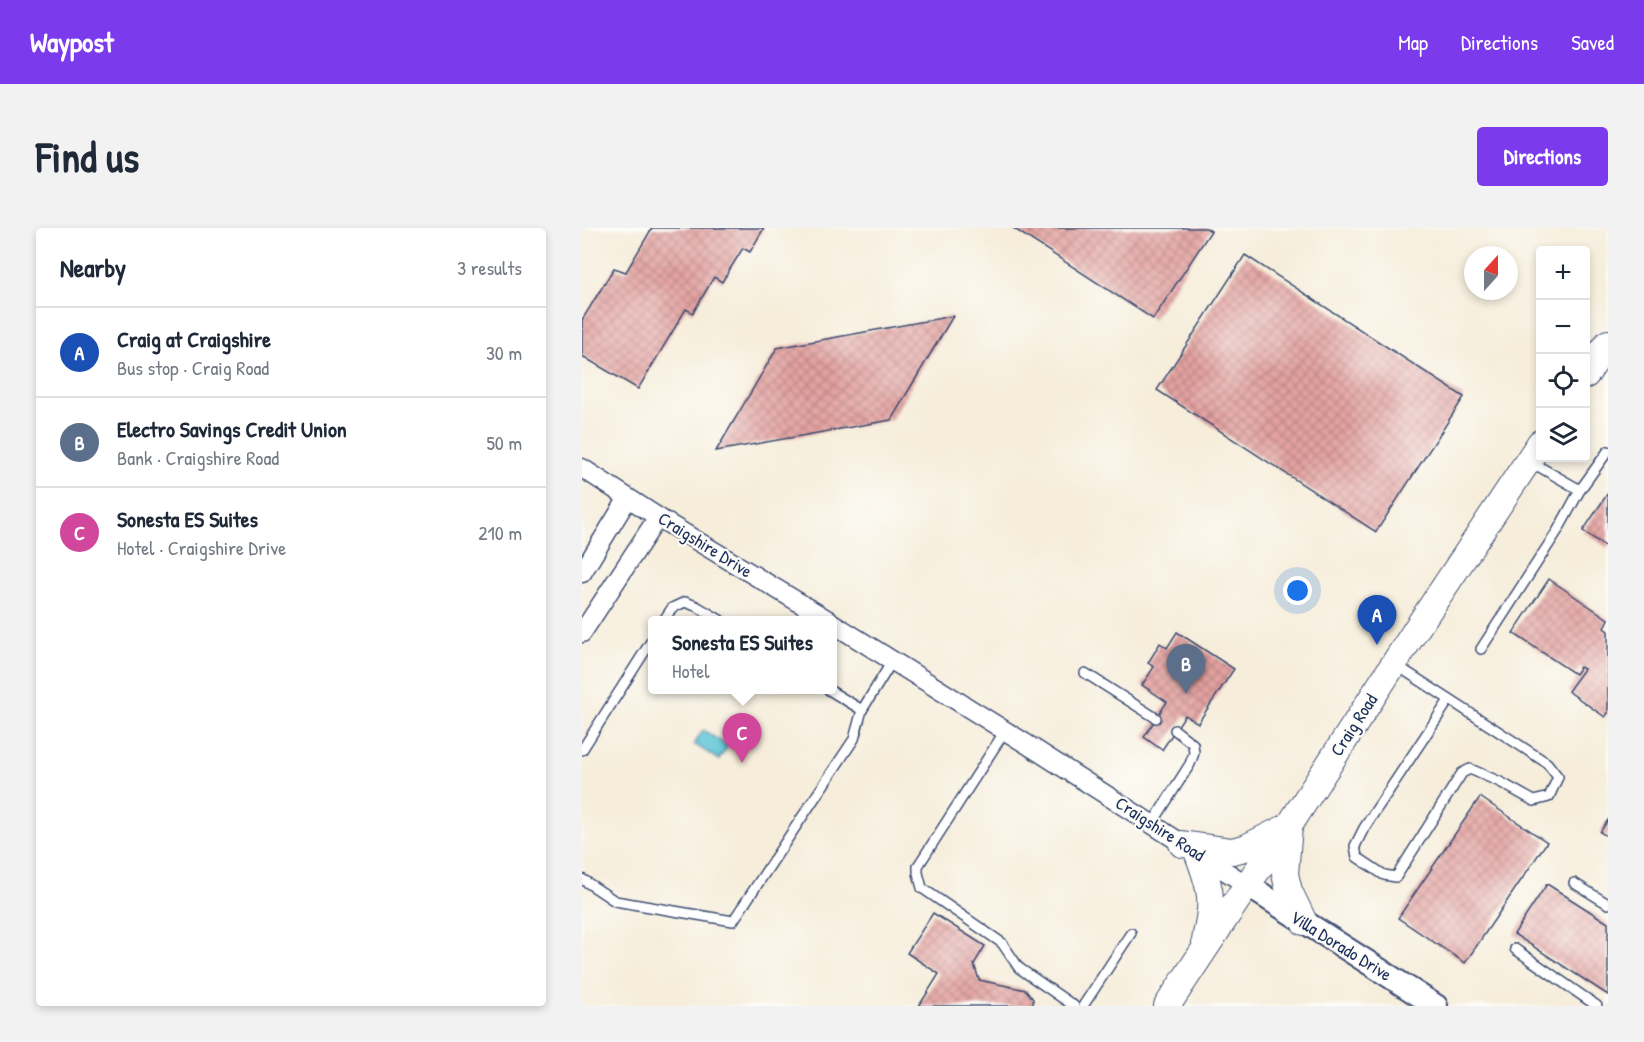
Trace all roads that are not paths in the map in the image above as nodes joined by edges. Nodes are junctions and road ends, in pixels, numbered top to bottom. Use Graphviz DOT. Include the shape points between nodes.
graph roads {
  1 [pos="1608,343"];
  2 [pos="1590,369"];
  3 [pos="1608,451"];
  4 [pos="1535,452"];
  5 [pos="582,468"];
  6 [pos="1580,490"];
  7 [pos="628,498"];
  8 [pos="658,517"];
  9 [pos="582,573"];
  10 [pos="667,616"];
  11 [pos="712,616"];
  12 [pos="820,616"];
  13 [pos="837,626"];
  14 [pos="582,633"];
  15 [pos="648,646"];
  16 [pos="1481,649"];
  17 [pos="893,660"];
  18 [pos="1394,664"];
  19 [pos="1086,673"];
  20 [pos="836,694"];
  21 [pos="1449,700"];
  22 [pos="862,710"];
  23 [pos="1156,718"];
  24 [pos="1175,730"];
  25 [pos="1005,731"];
  26 [pos="582,750"];
  27 [pos="1152,825"];
  28 [pos="1288,826"];
  29 [pos="1190,849"];
  30 [pos="582,879"];
  31 [pos="1574,883"];
  32 [pos="1246,885"];
  33 [pos="1608,904"];
  34 [pos="1304,922"];
  35 [pos="1131,933"];
  36 [pos="1515,949"];
  37 [pos="1203,951"];
  38 [pos="1074,1006"];
  39 [pos="1083,1006"];
  40 [pos="1167,1006"];
  41 [pos="1436,1006"];
  42 [pos="1597,1006"];
  1 -- 2 [label="main road"];
  3 -- 6 [label="lane"];
  4 -- 6 [label="lane"];
  4 -- 18 [label="main road, Craig Road"];
  5 -- 7 [label="street, Craigshire Drive"];
  6 -- 16 [label="lane"];
  7 -- 8 [label="street, Craigshire Drive"];
  7 -- 9 [label="street"];
  8 -- 12 [label="street, Craigshire Drive"];
  8 -- 14 [label="street"];
  10 -- 11 [label="lane" via="672,608 685,602"];
  13 -- 17 [label="street"];
  15 -- 26 [label="lane"];
  17 -- 22 [label="lane"];
  17 -- 25 [label="street"];
  18 -- 21 [label="lane"];
  18 -- 28 [label="main road, Craig Road"];
  19 -- 23 [label="lane"];
  20 -- 22 [label="lane"];
  21 -- 21 [label="lane" via="1547,763 1557,777 1550,797 1534,801 1470,769 1462,774 1396,878 1384,875 1357,857 1355,846"];
  22 -- 30 [label="lane" via="854,739 733,921 615,901"];
  24 -- 27 [label="lane" via="1193,744 1194,753"];
  25 -- 27 [label="street, Craigshire Road"];
  25 -- 38 [label="lane" via="918,866 918,873 922,888 1002,943 1018,968"];
  27 -- 29 [label="street, Craigshire Road"];
  28 -- 29 [label="main road" via="1245,848"];
  28 -- 32 [label="main road, Craig Road"];
  28 -- 34 [label="main road" via="1285,874"];
  29 -- 32 [label="street, Craigshire Road"];
  29 -- 37 [label="main road" via="1207,878 1210,897"];
  31 -- 33 [label="lane"];
  32 -- 34 [label="street, Villa Dorado Drive"];
  32 -- 37 [label="main road, Craig Road"];
  34 -- 41 [label="street, Villa Dorado Drive"];
  35 -- 39 [label="lane"];
  36 -- 42 [label="lane"];
  37 -- 40 [label="main road, Craig Road"];
}
